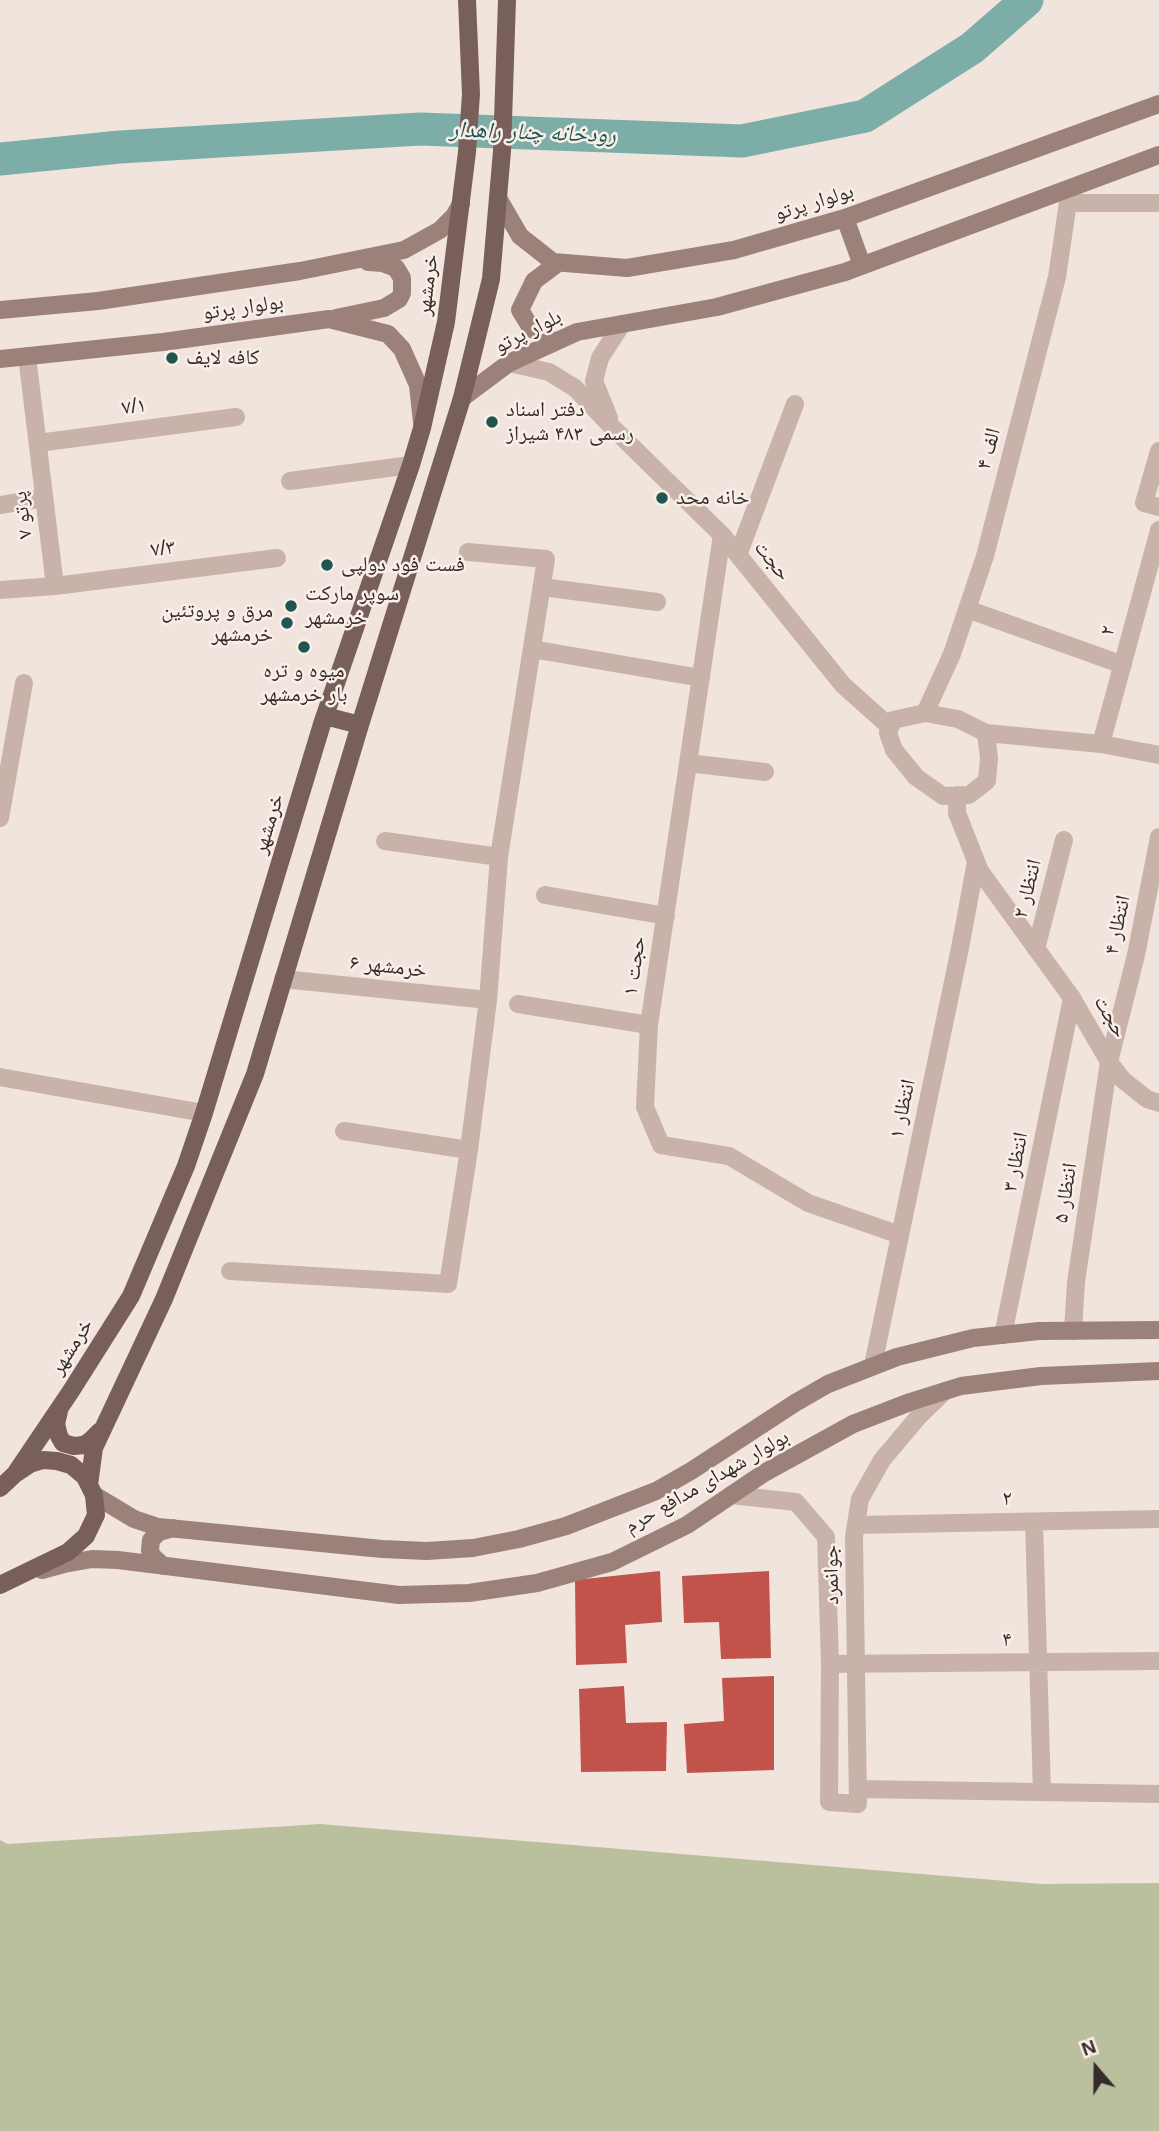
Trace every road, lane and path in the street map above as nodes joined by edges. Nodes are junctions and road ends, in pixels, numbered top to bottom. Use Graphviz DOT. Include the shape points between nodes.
graph roads {
  1 [pos="467,0"];
  2 [pos="511,2"];
  3 [pos="1159,104"];
  4 [pos="1159,155"];
  5 [pos="1069,196"];
  6 [pos="498,198"];
  7 [pos="461,204"];
  8 [pos="1159,204"];
  9 [pos="845,218"];
  10 [pos="558,263"];
  11 [pos="341,264"];
  12 [pos="862,265"];
  13 [pos="0,310"];
  14 [pos="329,319"];
  15 [pos="622,324"];
  16 [pos="554,342"];
  17 [pos="27,356"];
  18 [pos="0,359"];
  19 [pos="509,363"];
  20 [pos="462,398"];
  21 [pos="795,404"];
  22 [pos="236,417"];
  23 [pos="422,428"];
  24 [pos="613,428"];
  25 [pos="37,443"];
  26 [pos="1159,451"];
  27 [pos="411,465"];
  28 [pos="290,481"];
  29 [pos="44,498"];
  30 [pos="0,505"];
  31 [pos="1152,505"];
  32 [pos="1159,530"];
  33 [pos="722,535"];
  34 [pos="468,552"];
  35 [pos="738,555"];
  36 [pos="277,558"];
  37 [pos="55,586"];
  38 [pos="542,587"];
  39 [pos="0,590"];
  40 [pos="657,603"];
  41 [pos="967,609"];
  42 [pos="532,649"];
  43 [pos="1123,665"];
  44 [pos="701,678"];
  45 [pos="24,683"];
  46 [pos="925,713"];
  47 [pos="325,716"];
  48 [pos="360,724"];
  49 [pos="891,727"];
  50 [pos="986,733"];
  51 [pos="1101,744"];
  52 [pos="1159,754"];
  53 [pos="688,763"];
  54 [pos="765,772"];
  55 [pos="957,795"];
  56 [pos="0,818"];
  57 [pos="1159,837"];
  58 [pos="1064,840"];
  59 [pos="385,841"];
  60 [pos="499,857"];
  61 [pos="976,862"];
  62 [pos="545,895"];
  63 [pos="666,916"];
  64 [pos="1037,949"];
  65 [pos="283,979"];
  66 [pos="1072,998"];
  67 [pos="488,1000"];
  68 [pos="519,1004"];
  69 [pos="649,1025"];
  70 [pos="1109,1062"];
  71 [pos="0,1077"];
  72 [pos="1159,1103"];
  73 [pos="204,1114"];
  74 [pos="344,1131"];
  75 [pos="469,1150"];
  76 [pos="900,1235"];
  77 [pos="230,1272"];
  78 [pos="1159,1330"];
  79 [pos="1073,1331"];
  80 [pos="1003,1335"];
  81 [pos="873,1365"];
  82 [pos="1159,1371"];
  83 [pos="945,1391"];
  84 [pos="58,1411"];
  85 [pos="105,1424"];
  86 [pos="6,1481"];
  87 [pos="92,1490"];
  88 [pos="731,1495"];
  89 [pos="1159,1519"];
  90 [pos="1034,1522"];
  91 [pos="856,1525"];
  92 [pos="173,1528"];
  93 [pos="163,1566"];
  94 [pos="22,1576"];
  95 [pos="0,1585"];
  96 [pos="1159,1661"];
  97 [pos="1038,1662"];
  98 [pos="830,1664"];
  99 [pos="856,1664"];
  100 [pos="858,1789"];
  101 [pos="1042,1792"];
  102 [pos="1159,1794"];
  1 -- 7 [label="main road, خرمشهر" via="471,94"];
  2 -- 6 [label="main road"];
  3 -- 9 [label="main road, بولوار پرتو"];
  4 -- 5 [label="main road"];
  5 -- 8 [label="street"];
  5 -- 12 [label="main road"];
  5 -- 41 [label="street, ۴ الف" via="1057,277 985,556"];
  6 -- 10 [label="main road" via="520,236"];
  6 -- 20 [label="main road" via="491,279"];
  7 -- 11 [label="main road, بولوار پرتو" via="440,230 404,250"];
  7 -- 23 [label="main road, خرمشهر" via="446,322"];
  9 -- 10 [label="main road, بولوار پرتو" via="734,250 627,268"];
  9 -- 12 [label="main road"];
  10 -- 16 [label="main road" via="534,281 520,310 531,328"];
  11 -- 13 [label="main road, بولوار پرتو" via="98,301"];
  11 -- 14 [label="main road" via="390,265 402,278 402,293 384,308"];
  12 -- 15 [label="main road" via="717,307"];
  14 -- 17 [label="main road, بولوار پرتو"];
  14 -- 23 [label="main road, بولوار پرتو" via="388,334 402,349 418,385"];
  15 -- 16 [label="main road, بلوار پرتو" via="577,331"];
  15 -- 24 [label="street" via="600,358 594,381"];
  16 -- 19 [label="main road, بلوار پرتو"];
  17 -- 18 [label="main road, بولوار پرتو"];
  17 -- 25 [label="street, پرتو ۷"];
  19 -- 20 [label="main road, بلوار پرتو"];
  19 -- 24 [label="street, حجت" via="550,372 575,388"];
  20 -- 48 [label="main road"];
  21 -- 35 [label="street"];
  22 -- 25 [label="street, ۷/۱"];
  23 -- 27 [label="main road, خرمشهر"];
  24 -- 33 [label="street, حجت"];
  25 -- 29 [label="street, پرتو ۷"];
  26 -- 31 [label="street"];
  27 -- 28 [label="street"];
  27 -- 47 [label="main road, خرمشهر"];
  29 -- 30 [label="street"];
  29 -- 37 [label="street, پرتو ۷"];
  32 -- 43 [label="street, ۲"];
  33 -- 35 [label="street, حجت"];
  33 -- 44 [label="street, حجت ۱"];
  34 -- 38 [label="street" via="546,559"];
  35 -- 49 [label="street, حجت" via="843,685"];
  36 -- 37 [label="street, ۷/۳"];
  37 -- 39 [label="street, ۷/۳"];
  38 -- 40 [label="street"];
  38 -- 42 [label="street"];
  41 -- 43 [label="street"];
  41 -- 46 [label="street, ۴ الف"];
  42 -- 44 [label="street"];
  42 -- 60 [label="street"];
  43 -- 51 [label="street, ۲"];
  44 -- 53 [label="street, حجت ۱"];
  45 -- 56 [label="street"];
  46 -- 49 [label="street" via="893,720"];
  46 -- 50 [label="street" via="958,719"];
  47 -- 48 [label="main road"];
  47 -- 73 [label="main road, خرمشهر"];
  48 -- 65 [label="main road"];
  49 -- 55 [label="street" via="888,733 894,750 916,777 943,796"];
  50 -- 51 [label="street"];
  50 -- 55 [label="street" via="987,781 969,795"];
  51 -- 52 [label="street"];
  53 -- 54 [label="street"];
  53 -- 63 [label="street, حجت ۱"];
  55 -- 61 [label="street, حجت" via="957,813"];
  57 -- 70 [label="street, انتظار ۴"];
  58 -- 64 [label="street, انتظار ۲"];
  59 -- 60 [label="street"];
  60 -- 67 [label="street"];
  61 -- 64 [label="street, حجت"];
  61 -- 76 [label="street, انتظار ۱"];
  62 -- 63 [label="street"];
  63 -- 69 [label="street, حجت ۱"];
  64 -- 66 [label="street, حجت"];
  65 -- 67 [label="street, خرمشهر ۶"];
  65 -- 85 [label="main road" via="255,1074 164,1299"];
  66 -- 70 [label="street, حجت"];
  66 -- 80 [label="street, انتظار ۳"];
  67 -- 75 [label="street"];
  68 -- 69 [label="street"];
  69 -- 76 [label="street, حجت ۱" via="645,1107 661,1145 729,1156 808,1203"];
  70 -- 72 [label="street, حجت" via="1123,1080"];
  70 -- 79 [label="street, انتظار ۵" via="1076,1282"];
  71 -- 73 [label="street"];
  73 -- 84 [label="main road, خرمشهر" via="131,1296"];
  74 -- 75 [label="street"];
  75 -- 77 [label="street" via="448,1284"];
  76 -- 81 [label="street, انتظار ۱"];
  78 -- 79 [label="main road, بولوار شهدای مدافع حرم"];
  79 -- 80 [label="main road, بولوار شهدای مدافع حرم"];
  80 -- 81 [label="main road, بولوار شهدای مدافع حرم" via="941,1345"];
  81 -- 92 [label="main road, بولوار شهدای مدافع حرم" via="828,1384 656,1491 519,1539 427,1551"];
  82 -- 83 [label="main road, بولوار شهدای مدافع حرم" via="1041,1376"];
  83 -- 88 [label="main road, بولوار شهدای مدافع حرم" via="853,1424"];
  83 -- 91 [label="street, جوانمرد" via="882,1460 860,1499"];
  84 -- 85 [label="main road" via="56,1424 63,1443 84,1445"];
  84 -- 86 [label="main road, خرمشهر"];
  85 -- 87 [label="main road" via="94,1448"];
  86 -- 87 [label="main road" via="30,1464 57,1461 71,1465"];
  87 -- 92 [label="main road, بولوار شهدای مدافع حرم" via="134,1519"];
  87 -- 94 [label="main road" via="96,1516 86,1536 68,1552"];
  88 -- 93 [label="main road, بولوار شهدای مدافع حرم" via="687,1525 612,1562 537,1583 469,1593 399,1595"];
  88 -- 98 [label="street, جوانمرد" via="796,1502 826,1537"];
  89 -- 90 [label="street, ۲"];
  90 -- 91 [label="street, ۲"];
  90 -- 97 [label="street"];
  91 -- 99 [label="street, جوانمرد"];
  92 -- 93 [label="main road" via="151,1539 152,1556"];
  93 -- 94 [label="main road, بولوار شهدای مدافع حرم" via="92,1559"];
  94 -- 95 [label="main road"];
  96 -- 97 [label="street, ۴"];
  97 -- 99 [label="street, ۴"];
  97 -- 101 [label="street"];
  98 -- 99 [label="street, ۴"];
  98 -- 100 [label="street, جوانمرد" via="829,1802 858,1804"];
  99 -- 100 [label="street, جوانمرد"];
  100 -- 101 [label="street"];
  101 -- 102 [label="street"];
}
